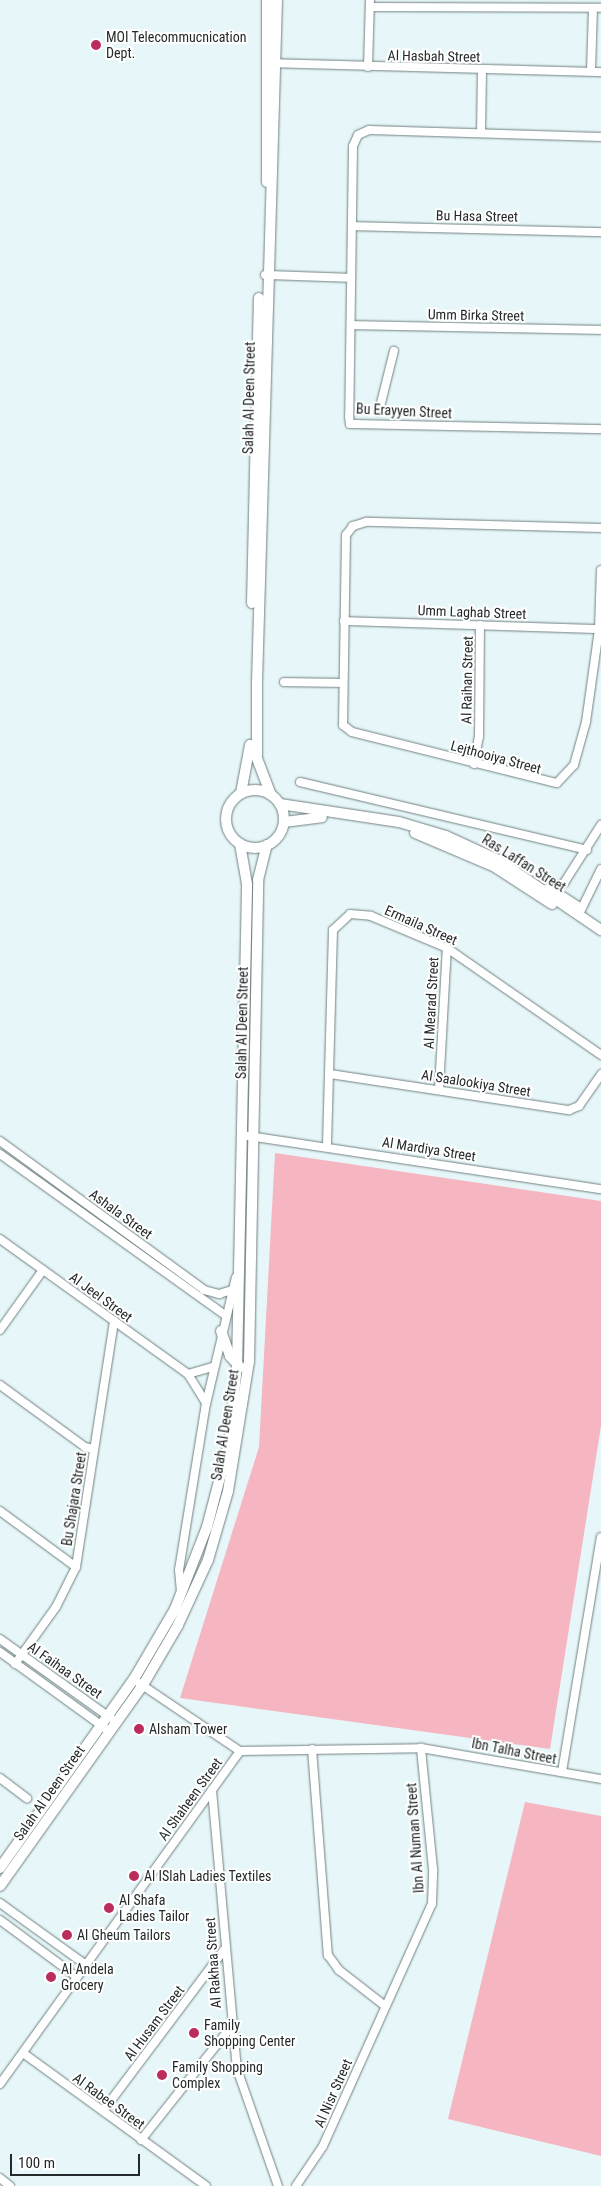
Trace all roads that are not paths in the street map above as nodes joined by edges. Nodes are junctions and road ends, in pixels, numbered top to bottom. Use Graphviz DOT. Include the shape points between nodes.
graph roads {
  1 [pos="266,0"];
  2 [pos="277,0"];
  3 [pos="370,4"];
  4 [pos="544,4"];
  5 [pos="597,8"];
  6 [pos="270,63"];
  7 [pos="368,67"];
  8 [pos="482,69"];
  9 [pos="591,72"];
  10 [pos="601,72"];
  11 [pos="481,133"];
  12 [pos="601,137"];
  13 [pos="352,226"];
  14 [pos="601,232"];
  15 [pos="268,275"];
  16 [pos="350,278"];
  17 [pos="350,325"];
  18 [pos="601,330"];
  19 [pos="394,351"];
  20 [pos="378,425"];
  21 [pos="601,430"];
  22 [pos="601,528"];
  23 [pos="601,570"];
  24 [pos="344,621"];
  25 [pos="480,625"];
  26 [pos="599,629"];
  27 [pos="284,682"];
  28 [pos="342,683"];
  29 [pos="474,764"];
  30 [pos="300,782"];
  31 [pos="241,793"];
  32 [pos="271,795"];
  33 [pos="280,804"];
  34 [pos="284,822"];
  35 [pos="601,825"];
  36 [pos="240,844"];
  37 [pos="266,845"];
  38 [pos="587,850"];
  39 [pos="601,869"];
  40 [pos="548,889"];
  41 [pos="580,911"];
  42 [pos="601,930"];
  43 [pos="601,938"];
  44 [pos="447,948"];
  45 [pos="601,1055"];
  46 [pos="330,1074"];
  47 [pos="601,1074"];
  48 [pos="439,1089"];
  49 [pos="242,1135"];
  50 [pos="254,1135"];
  51 [pos="0,1141"];
  52 [pos="327,1145"];
  53 [pos="0,1154"];
  54 [pos="601,1189"];
  55 [pos="0,1239"];
  56 [pos="44,1270"];
  57 [pos="239,1271"];
  58 [pos="232,1290"];
  59 [pos="226,1316"];
  60 [pos="114,1321"];
  61 [pos="0,1330"];
  62 [pos="221,1331"];
  63 [pos="249,1362"];
  64 [pos="237,1366"];
  65 [pos="213,1367"];
  66 [pos="188,1374"];
  67 [pos="0,1385"];
  68 [pos="206,1404"];
  69 [pos="94,1448"];
  70 [pos="0,1511"];
  71 [pos="601,1537"];
  72 [pos="76,1567"];
  73 [pos="597,1587"];
  74 [pos="187,1597"];
  75 [pos="0,1639"];
  76 [pos="0,1652"];
  77 [pos="22,1654"];
  78 [pos="15,1664"];
  79 [pos="138,1682"];
  80 [pos="112,1719"];
  81 [pos="105,1728"];
  82 [pos="421,1748"];
  83 [pos="312,1749"];
  84 [pos="240,1751"];
  85 [pos="562,1772"];
  86 [pos="0,1778"];
  87 [pos="601,1779"];
  88 [pos="212,1790"];
  89 [pos="27,1798"];
  90 [pos="0,1868"];
  91 [pos="0,1886"];
  92 [pos="0,1903"];
  93 [pos="0,1920"];
  94 [pos="224,1950"];
  95 [pos="86,1965"];
  96 [pos="77,1977"];
  97 [pos="385,2006"];
  98 [pos="230,2028"];
  99 [pos="23,2053"];
  100 [pos="0,2084"];
  101 [pos="103,2111"];
  102 [pos="141,2140"];
  103 [pos="0,2178"];
  104 [pos="10,2186"];
  105 [pos="206,2186"];
  106 [pos="278,2186"];
  107 [pos="296,2186"];
  1 -- 6 [label="street, Salah Al Deen Street"];
  2 -- 6 [label="street, Salah Al Deen Street"];
  3 -- 4 [label="street"];
  3 -- 7 [label="street"];
  4 -- 5 [label="street"];
  5 -- 9 [label="street"];
  6 -- 7 [label="street, Al Hasbah Street"];
  6 -- 15 [label="street, Salah Al Deen Street"];
  7 -- 8 [label="street, Al Hasbah Street"];
  8 -- 9 [label="street, Al Hasbah Street"];
  8 -- 11 [label="street"];
  9 -- 10 [label="street, Al Hasbah Street"];
  11 -- 12 [label="street, Bu Erayyen Street"];
  11 -- 13 [label="street, Bu Erayyen Street" via="369,130 358,135 353,146"];
  13 -- 14 [label="street, Bu Hasa Street"];
  13 -- 16 [label="street, Bu Erayyen Street"];
  15 -- 16 [label="street"];
  15 -- 31 [label="street, Salah Al Deen Street" via="256,324 250,758"];
  15 -- 32 [label="street, Salah Al Deen Street" via="264,323 256,749"];
  16 -- 17 [label="street, Bu Erayyen Street"];
  17 -- 18 [label="street, Umm Birka Street"];
  17 -- 20 [label="street, Bu Erayyen Street" via="350,424"];
  19 -- 20 [label="street"];
  20 -- 21 [label="street, Bu Erayyen Street"];
  22 -- 24 [label="street, Lejthooiya Street" via="357,523 346,535"];
  23 -- 26 [label="street, Lejthooiya Street"];
  24 -- 25 [label="street, Umm Laghab Street"];
  24 -- 28 [label="street, Lejthooiya Street"];
  25 -- 26 [label="street, Umm Laghab Street"];
  25 -- 29 [label="street, Al Raihan Street" via="479,737"];
  26 -- 29 [label="street, Lejthooiya Street" via="586,722 569,772 550,784"];
  27 -- 28 [label="street"];
  28 -- 29 [label="street, Lejthooiya Street" via="341,719 346,729"];
  30 -- 38 [label="street, Ras Laffan Street"];
  31 -- 32 [label="street" via="256,790"];
  31 -- 36 [label="street" via="229,805 226,821 230,834"];
  32 -- 33 [label="street"];
  33 -- 34 [label="street"];
  33 -- 40 [label="street, Ras Laffan Street" via="399,822 446,836 498,860"];
  34 -- 37 [label="street" via="276,838"];
  34 -- 43 [label="street, Ras Laffan Street" via="304,817 337,818 396,828 444,843 495,867"];
  35 -- 38 [label="street"];
  36 -- 37 [label="street"];
  36 -- 49 [label="street, Salah Al Deen Street" via="247,879"];
  37 -- 50 [label="street, Salah Al Deen Street" via="258,880"];
  38 -- 40 [label="street" via="564,883"];
  39 -- 41 [label="street"];
  40 -- 41 [label="street, Ras Laffan Street"];
  41 -- 42 [label="street, Ras Laffan Street"];
  44 -- 45 [label="street, Ermaila Street"];
  44 -- 46 [label="street, Ermaila Street" via="371,916 350,914 336,922"];
  44 -- 48 [label="street, Al Mearad Street"];
  46 -- 48 [label="street, Al Saalookiya Street"];
  46 -- 52 [label="street, Ermaila Street"];
  47 -- 48 [label="street, Al Saalookiya Street" via="579,1106 569,1110"];
  49 -- 50 [label="street, Al Mardiya Street"];
  49 -- 57 [label="street, Salah Al Deen Street"];
  50 -- 52 [label="street, Al Mardiya Street"];
  50 -- 63 [label="street, Salah Al Deen Street"];
  51 -- 58 [label="street, Ashala Street" via="204,1290 219,1294"];
  52 -- 54 [label="street, Al Mardiya Street"];
  53 -- 59 [label="street, Ashala Street"];
  55 -- 56 [label="street, Al Jeel Street"];
  56 -- 60 [label="street, Al Jeel Street"];
  56 -- 61 [label="street"];
  57 -- 58 [label="street, Salah Al Deen Street"];
  57 -- 64 [label="street, Salah Al Deen Street"];
  58 -- 59 [label="street, Salah Al Deen Street"];
  59 -- 62 [label="street, Salah Al Deen Street"];
  60 -- 66 [label="street, Al Jeel Street"];
  60 -- 69 [label="street, Bu Shajara Street"];
  62 -- 64 [label="street"];
  62 -- 65 [label="street, Salah Al Deen Street"];
  63 -- 64 [label="street"];
  63 -- 74 [label="street, Salah Al Deen Street" via="228,1491"];
  64 -- 74 [label="street, Salah Al Deen Street" via="232,1426"];
  65 -- 66 [label="street"];
  65 -- 68 [label="street, Salah Al Deen Street"];
  66 -- 68 [label="street, Al Jeel Street"];
  67 -- 69 [label="street" via="85,1447"];
  68 -- 74 [label="street, Salah Al Deen Street" via="179,1570"];
  69 -- 72 [label="street, Bu Shajara Street"];
  70 -- 72 [label="street"];
  71 -- 73 [label="street, Ibn Talha Street"];
  72 -- 77 [label="street, Bu Shajara Street" via="56,1607"];
  73 -- 85 [label="street, Ibn Talha Street"];
  74 -- 79 [label="street, Salah Al Deen Street"];
  75 -- 77 [label="street, Al Faihaa Street"];
  76 -- 78 [label="street, Al Faihaa Street"];
  77 -- 78 [label="street, Bu Shajara Street"];
  77 -- 80 [label="street, Al Faihaa Street"];
  78 -- 81 [label="street, Al Faihaa Street"];
  79 -- 80 [label="street, Salah Al Deen Street"];
  79 -- 84 [label="street, Al Shaheen Street"];
  80 -- 81 [label="street, Salah Al Deen Street"];
  81 -- 90 [label="street, Salah Al Deen Street"];
  81 -- 91 [label="street, Salah Al Deen Street"];
  82 -- 83 [label="street, Ibn Talha Street"];
  82 -- 85 [label="street, Ibn Talha Street"];
  82 -- 97 [label="street, Ibn Al Numan Street" via="433,1869 432,1904"];
  83 -- 84 [label="street, Ibn Talha Street"];
  83 -- 97 [label="street" via="328,1955 339,1970"];
  84 -- 88 [label="street, Al Shaheen Street"];
  85 -- 87 [label="street"];
  86 -- 89 [label="street"];
  88 -- 94 [label="street, Al Rakhaa Street"];
  88 -- 95 [label="street, Al Shaheen Street"];
  92 -- 95 [label="street"];
  93 -- 96 [label="street"];
  94 -- 98 [label="street, Al Rakhaa Street"];
  94 -- 101 [label="street, Al Husam Street"];
  95 -- 96 [label="street, Al Shaheen Street"];
  96 -- 99 [label="street, Al Shaheen Street"];
  97 -- 107 [label="street, Al Nisr Street" via="319,2153"];
  98 -- 102 [label="street"];
  98 -- 106 [label="street, Al Rakhaa Street" via="243,2097"];
  99 -- 100 [label="street, Al Shaheen Street"];
  99 -- 101 [label="street, Al Rabee Street"];
  101 -- 102 [label="street, Al Rabee Street"];
  102 -- 105 [label="street, Al Rabee Street"];
  103 -- 104 [label="street"];
}
